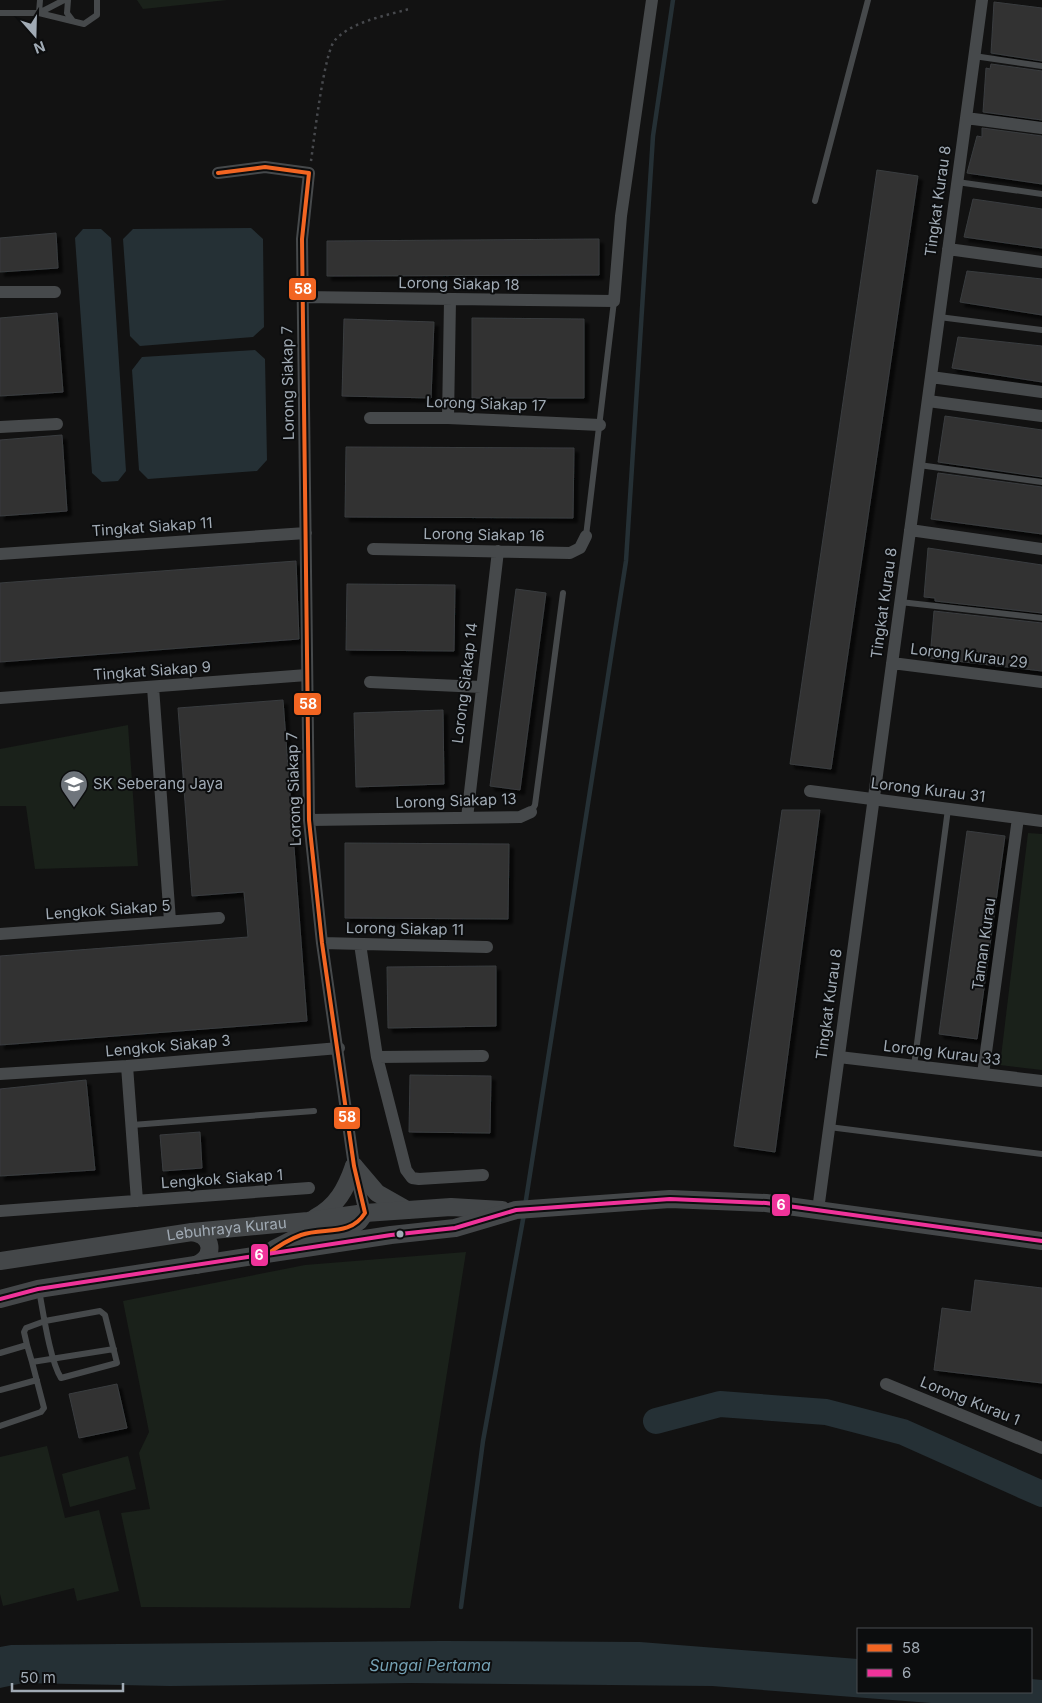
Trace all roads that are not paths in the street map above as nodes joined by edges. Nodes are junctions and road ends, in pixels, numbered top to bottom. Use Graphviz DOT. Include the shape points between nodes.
graph roads {
  1 [pos="40,0"];
  2 [pos="66,0"];
  3 [pos="98,0"];
  4 [pos="652,0"];
  5 [pos="868,0"];
  6 [pos="982,0"];
  7 [pos="0,13"];
  8 [pos="38,13"];
  9 [pos="74,21"];
  10 [pos="974,56"];
  11 [pos="1042,66"];
  12 [pos="966,118"];
  13 [pos="1042,128"];
  14 [pos="218,173"];
  15 [pos="957,182"];
  16 [pos="1042,194"];
  17 [pos="816,201"];
  18 [pos="948,249"];
  19 [pos="1042,262"];
  20 [pos="0,292"];
  21 [pos="55,292"];
  22 [pos="303,297"];
  23 [pos="450,300"];
  24 [pos="614,301"];
  25 [pos="939,317"];
  26 [pos="1042,330"];
  27 [pos="931,377"];
  28 [pos="1042,392"];
  29 [pos="928,401"];
  30 [pos="1042,416"];
  31 [pos="370,418"];
  32 [pos="448,418"];
  33 [pos="57,424"];
  34 [pos="600,426"];
  35 [pos="0,427"];
  36 [pos="919,465"];
  37 [pos="1042,482"];
  38 [pos="910,530"];
  39 [pos="306,533"];
  40 [pos="586,536"];
  41 [pos="373,549"];
  42 [pos="1042,549"];
  43 [pos="498,551"];
  44 [pos="0,554"];
  45 [pos="563,593"];
  46 [pos="900,602"];
  47 [pos="1042,618"];
  48 [pos="892,663"];
  49 [pos="307,675"];
  50 [pos="370,682"];
  51 [pos="1042,682"];
  52 [pos="153,687"];
  53 [pos="480,687"];
  54 [pos="0,698"];
  55 [pos="810,791"];
  56 [pos="874,799"];
  57 [pos="948,809"];
  58 [pos="531,812"];
  59 [pos="466,818"];
  60 [pos="1018,818"];
  61 [pos="309,820"];
  62 [pos="1042,821"];
  63 [pos="219,918"];
  64 [pos="170,921"];
  65 [pos="0,934"];
  66 [pos="322,943"];
  67 [pos="360,944"];
  68 [pos="487,947"];
  69 [pos="339,1048"];
  70 [pos="483,1056"];
  71 [pos="377,1057"];
  72 [pos="839,1057"];
  73 [pos="127,1066"];
  74 [pos="914,1066"];
  75 [pos="0,1074"];
  76 [pos="983,1074"];
  77 [pos="1042,1081"];
  78 [pos="314,1111"];
  79 [pos="132,1125"];
  80 [pos="829,1127"];
  81 [pos="1042,1154"];
  82 [pos="354,1166"];
  83 [pos="483,1175"];
  84 [pos="309,1188"];
  85 [pos="137,1201"];
  86 [pos="407,1210"];
  87 [pos="516,1210"];
  88 [pos="818,1210"];
  89 [pos="0,1211"];
  90 [pos="365,1213"];
  91 [pos="308,1221"];
  92 [pos="192,1232"];
  93 [pos="1042,1241"];
  94 [pos="0,1250"];
  95 [pos="50,1252"];
  96 [pos="266,1255"];
  97 [pos="0,1261"];
  98 [pos="196,1265"];
  99 [pos="38,1289"];
  100 [pos="5,1298"];
  101 [pos="45,1321"];
  102 [pos="27,1345"];
  103 [pos="114,1349"];
  104 [pos="0,1352"];
  105 [pos="54,1358"];
  106 [pos="32,1362"];
  107 [pos="37,1380"];
  108 [pos="886,1384"];
  109 [pos="0,1390"];
  110 [pos="0,1426"];
  111 [pos="1042,1448"];
  1 -- 8 [label="lane"];
  2 -- 8 [label="lane"];
  2 -- 9 [label="lane" via="67,13"];
  3 -- 9 [label="lane" via="99,10 94,19 84,24"];
  4 -- 24 [label="street" via="621,216"];
  5 -- 17 [label="lane"];
  6 -- 10 [label="street, Tingkat Kurau 8"];
  7 -- 8 [label="lane"];
  8 -- 9 [label="lane"];
  10 -- 11 [label="lane"];
  10 -- 12 [label="street, Tingkat Kurau 8"];
  12 -- 13 [label="street"];
  12 -- 15 [label="street, Tingkat Kurau 8"];
  14 -- 22 [label="street, Lorong Siakap 7" via="265,167 309,172 302,239"];
  15 -- 16 [label="lane"];
  15 -- 18 [label="street, Tingkat Kurau 8"];
  18 -- 19 [label="street"];
  18 -- 25 [label="street, Tingkat Kurau 8"];
  20 -- 21 [label="street"];
  22 -- 23 [label="street, Lorong Siakap 18"];
  22 -- 39 [label="street, Lorong Siakap 7"];
  23 -- 24 [label="street, Lorong Siakap 18"];
  23 -- 32 [label="street"];
  24 -- 34 [label="lane"];
  25 -- 26 [label="lane"];
  25 -- 27 [label="street, Tingkat Kurau 8"];
  27 -- 28 [label="street"];
  27 -- 29 [label="street, Tingkat Kurau 8"];
  29 -- 30 [label="street"];
  29 -- 36 [label="street, Tingkat Kurau 8"];
  31 -- 32 [label="street, Lorong Siakap 17"];
  32 -- 34 [label="street, Lorong Siakap 17"];
  33 -- 35 [label="street"];
  34 -- 40 [label="lane"];
  36 -- 37 [label="lane"];
  36 -- 38 [label="street, Tingkat Kurau 8"];
  38 -- 42 [label="street"];
  38 -- 46 [label="street, Tingkat Kurau 8"];
  39 -- 44 [label="street, Tingkat Siakap 11"];
  39 -- 49 [label="street, Lorong Siakap 7"];
  40 -- 43 [label="street, Lorong Siakap 16" via="580,548 570,553"];
  41 -- 43 [label="street, Lorong Siakap 16"];
  43 -- 53 [label="street, Lorong Siakap 14"];
  45 -- 58 [label="lane, Lorong Siakap 13" via="536,805"];
  46 -- 47 [label="lane"];
  46 -- 48 [label="street, Tingkat Kurau 8"];
  48 -- 51 [label="street, Lorong Kurau 29"];
  48 -- 56 [label="street, Tingkat Kurau 8"];
  49 -- 52 [label="street, Tingkat Siakap 9"];
  49 -- 61 [label="street, Lorong Siakap 7"];
  50 -- 53 [label="street"];
  52 -- 54 [label="street, Tingkat Siakap 9"];
  52 -- 64 [label="street"];
  53 -- 59 [label="street, Lorong Siakap 14"];
  55 -- 56 [label="street, Lorong Kurau 31"];
  56 -- 57 [label="street, Lorong Kurau 31"];
  56 -- 72 [label="street, Tingkat Kurau 8"];
  57 -- 60 [label="street, Lorong Kurau 31"];
  57 -- 74 [label="lane"];
  58 -- 59 [label="street, Lorong Siakap 13" via="520,817"];
  59 -- 61 [label="street, Lorong Siakap 13"];
  60 -- 62 [label="street, Lorong Kurau 31"];
  60 -- 76 [label="street, Taman Kurau"];
  61 -- 66 [label="street, Lorong Siakap 7"];
  63 -- 64 [label="street, Lengkok Siakap 5"];
  64 -- 65 [label="street, Lengkok Siakap 5"];
  66 -- 67 [label="street, Lorong Siakap 11"];
  66 -- 69 [label="street, Lorong Siakap 7"];
  67 -- 68 [label="street, Lorong Siakap 11"];
  67 -- 71 [label="street"];
  69 -- 73 [label="street, Lengkok Siakap 3"];
  69 -- 82 [label="street, Lorong Siakap 7"];
  70 -- 71 [label="street"];
  71 -- 83 [label="street" via="406,1170 412,1178"];
  72 -- 74 [label="street, Lorong Kurau 33"];
  72 -- 80 [label="street, Tingkat Kurau 8"];
  73 -- 75 [label="street, Lengkok Siakap 3"];
  73 -- 79 [label="street"];
  74 -- 76 [label="street, Lorong Kurau 33"];
  76 -- 77 [label="street, Lorong Kurau 33"];
  78 -- 79 [label="lane"];
  79 -- 85 [label="street"];
  80 -- 81 [label="lane"];
  80 -- 88 [label="street, Tingkat Kurau 8"];
  82 -- 86 [label="street" via="377,1193"];
  82 -- 90 [label="street, Lorong Siakap 7"];
  82 -- 91 [label="street" via="338,1201"];
  84 -- 85 [label="street, Lengkok Siakap 1"];
  85 -- 89 [label="street, Lengkok Siakap 1"];
  86 -- 87 [label="street, Lebuhraya Kurau" via="451,1207"];
  86 -- 90 [label="street, Lebuhraya Kurau"];
  87 -- 88 [label="street, Lebuhraya Kurau" via="684,1198"];
  87 -- 96 [label="street, Lebuhraya Kurau" via="455,1228"];
  88 -- 93 [label="street, Lebuhraya Kurau"];
  90 -- 91 [label="street, Lebuhraya Kurau"];
  90 -- 96 [label="street" via="351,1227 302,1234"];
  91 -- 92 [label="street, Lebuhraya Kurau"];
  92 -- 95 [label="street, Lebuhraya Kurau"];
  92 -- 98 [label="street" via="205,1237 210,1251 207,1259"];
  94 -- 95 [label="street"];
  95 -- 97 [label="street, Lebuhraya Kurau"];
  96 -- 98 [label="street, Lebuhraya Kurau"];
  98 -- 99 [label="street, Lebuhraya Kurau"];
  99 -- 100 [label="street, Lebuhraya Kurau"];
  99 -- 101 [label="lane"];
  101 -- 102 [label="lane" via="26,1328"];
  101 -- 103 [label="lane" via="100,1311 105,1314"];
  101 -- 105 [label="lane"];
  102 -- 104 [label="lane"];
  102 -- 106 [label="lane"];
  103 -- 105 [label="lane"];
  103 -- 105 [label="lane" via="117,1363 62,1378"];
  105 -- 106 [label="lane"];
  106 -- 107 [label="lane"];
  107 -- 109 [label="lane"];
  107 -- 110 [label="lane" via="44,1408 41,1412"];
  108 -- 111 [label="street, Lorong Kurau 1"];
}
